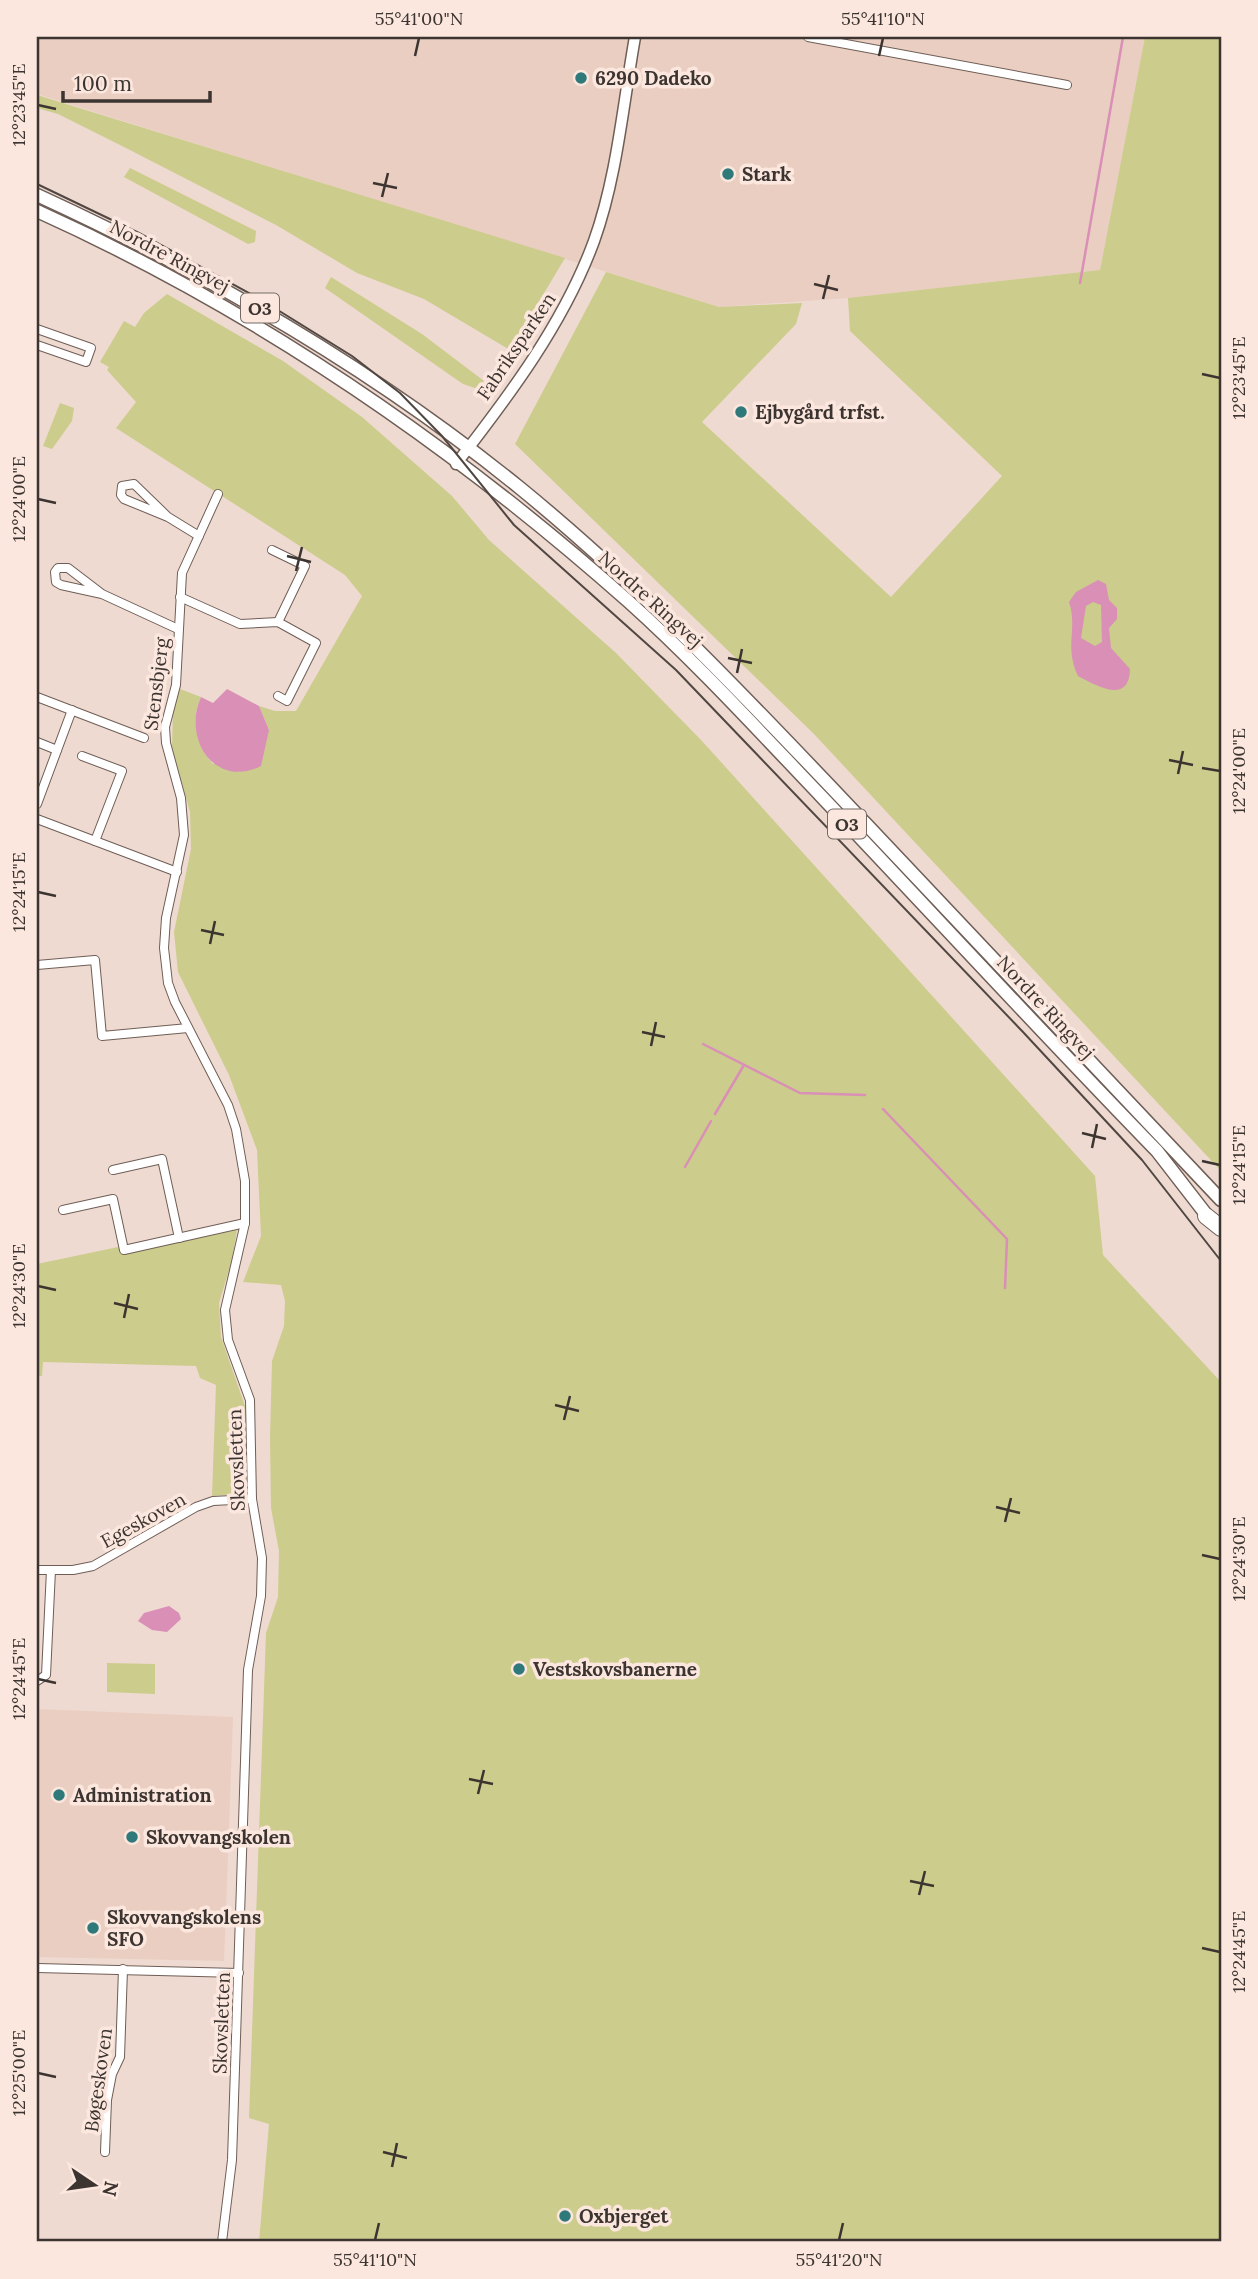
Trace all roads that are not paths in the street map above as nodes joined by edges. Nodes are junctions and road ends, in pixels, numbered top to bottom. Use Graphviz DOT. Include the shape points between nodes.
graph roads {
  1 [pos="635,37"];
  2 [pos="808,37"];
  3 [pos="1067,85"];
  4 [pos="37,195"];
  5 [pos="37,211"];
  6 [pos="37,329"];
  7 [pos="37,345"];
  8 [pos="468,448"];
  9 [pos="456,464"];
  10 [pos="218,494"];
  11 [pos="168,517"];
  12 [pos="199,536"];
  13 [pos="272,550"];
  14 [pos="102,594"];
  15 [pos="180,597"];
  16 [pos="278,622"];
  17 [pos="178,629"];
  18 [pos="278,696"];
  19 [pos="37,697"];
  20 [pos="72,710"];
  21 [pos="144,738"];
  22 [pos="37,742"];
  23 [pos="166,743"];
  24 [pos="57,750"];
  25 [pos="82,756"];
  26 [pos="37,804"];
  27 [pos="37,819"];
  28 [pos="95,841"];
  29 [pos="177,872"];
  30 [pos="37,965"];
  31 [pos="188,1028"];
  32 [pos="113,1170"];
  33 [pos="1221,1200"];
  34 [pos="63,1210"];
  35 [pos="1206,1216"];
  36 [pos="245,1223"];
  37 [pos="1221,1228"];
  38 [pos="1221,1234"];
  39 [pos="180,1238"];
  40 [pos="252,1499"];
  41 [pos="37,1570"];
  42 [pos="51,1570"];
  43 [pos="37,1681"];
  44 [pos="37,1968"];
  45 [pos="123,1969"];
  46 [pos="239,1973"];
  47 [pos="105,2152"];
  48 [pos="222,2242"];
  1 -- 8 [label="street, Fabriksparken" via="605,200 580,276 548,336"];
  2 -- 3 [label="street"];
  4 -- 8 [label="main road, Nordre Ringvej / O3" via="252,303"];
  5 -- 9 [label="main road, Nordre Ringvej / O3" via="262,328 384,409"];
  6 -- 7 [label="street" via="91,348 86,362"];
  8 -- 9 [label="street, Fabriksparken"];
  8 -- 33 [label="main road, Nordre Ringvej / O3" via="589,546 714,665"];
  9 -- 35 [label="main road, Nordre Ringvej / O3" via="571,553 679,649 1157,1151"];
  10 -- 12 [label="street, Stensbjerg"];
  11 -- 11 [label="street" via="134,484 122,486 124,499"];
  11 -- 12 [label="street"];
  12 -- 15 [label="street, Stensbjerg" via="182,573"];
  13 -- 16 [label="street" via="305,566"];
  14 -- 14 [label="street, Stensbjerg" via="68,568 55,572 61,585"];
  14 -- 17 [label="street, Stensbjerg"];
  15 -- 16 [label="street" via="240,624"];
  15 -- 17 [label="street, Stensbjerg"];
  16 -- 18 [label="street" via="316,643 287,701"];
  17 -- 23 [label="street, Stensbjerg" via="176,685 166,714"];
  19 -- 20 [label="street"];
  20 -- 21 [label="street"];
  20 -- 24 [label="street"];
  22 -- 24 [label="street"];
  23 -- 29 [label="street, Skovsletten" via="184,817"];
  24 -- 26 [label="street"];
  25 -- 28 [label="street" via="122,771"];
  27 -- 28 [label="street"];
  28 -- 29 [label="street"];
  29 -- 31 [label="street, Skovsletten" via="166,918 165,966"];
  30 -- 31 [label="street" via="95,960 102,1036"];
  31 -- 36 [label="street, Skovsletten" via="236,1129"];
  32 -- 39 [label="street" via="162,1159"];
  34 -- 39 [label="street" via="113,1199 124,1250"];
  35 -- 37 [label="highway"];
  35 -- 38 [label="main road, Nordre Ringvej / O3"];
  36 -- 39 [label="street"];
  36 -- 40 [label="street, Skovsletten" via="227,1295 225,1324 250,1400"];
  40 -- 42 [label="street, Egeskoven" via="213,1501 196,1507 93,1566"];
  40 -- 46 [label="street, Skovsletten" via="263,1575 248,1682"];
  41 -- 42 [label="street, Egeskoven"];
  42 -- 43 [label="street" via="47,1671 44,1679"];
  44 -- 45 [label="street"];
  45 -- 46 [label="street"];
  45 -- 47 [label="street, Bøgeskoven" via="121,2057 107,2100"];
  46 -- 48 [label="street, Skovsletten" via="232,2160"];
}
